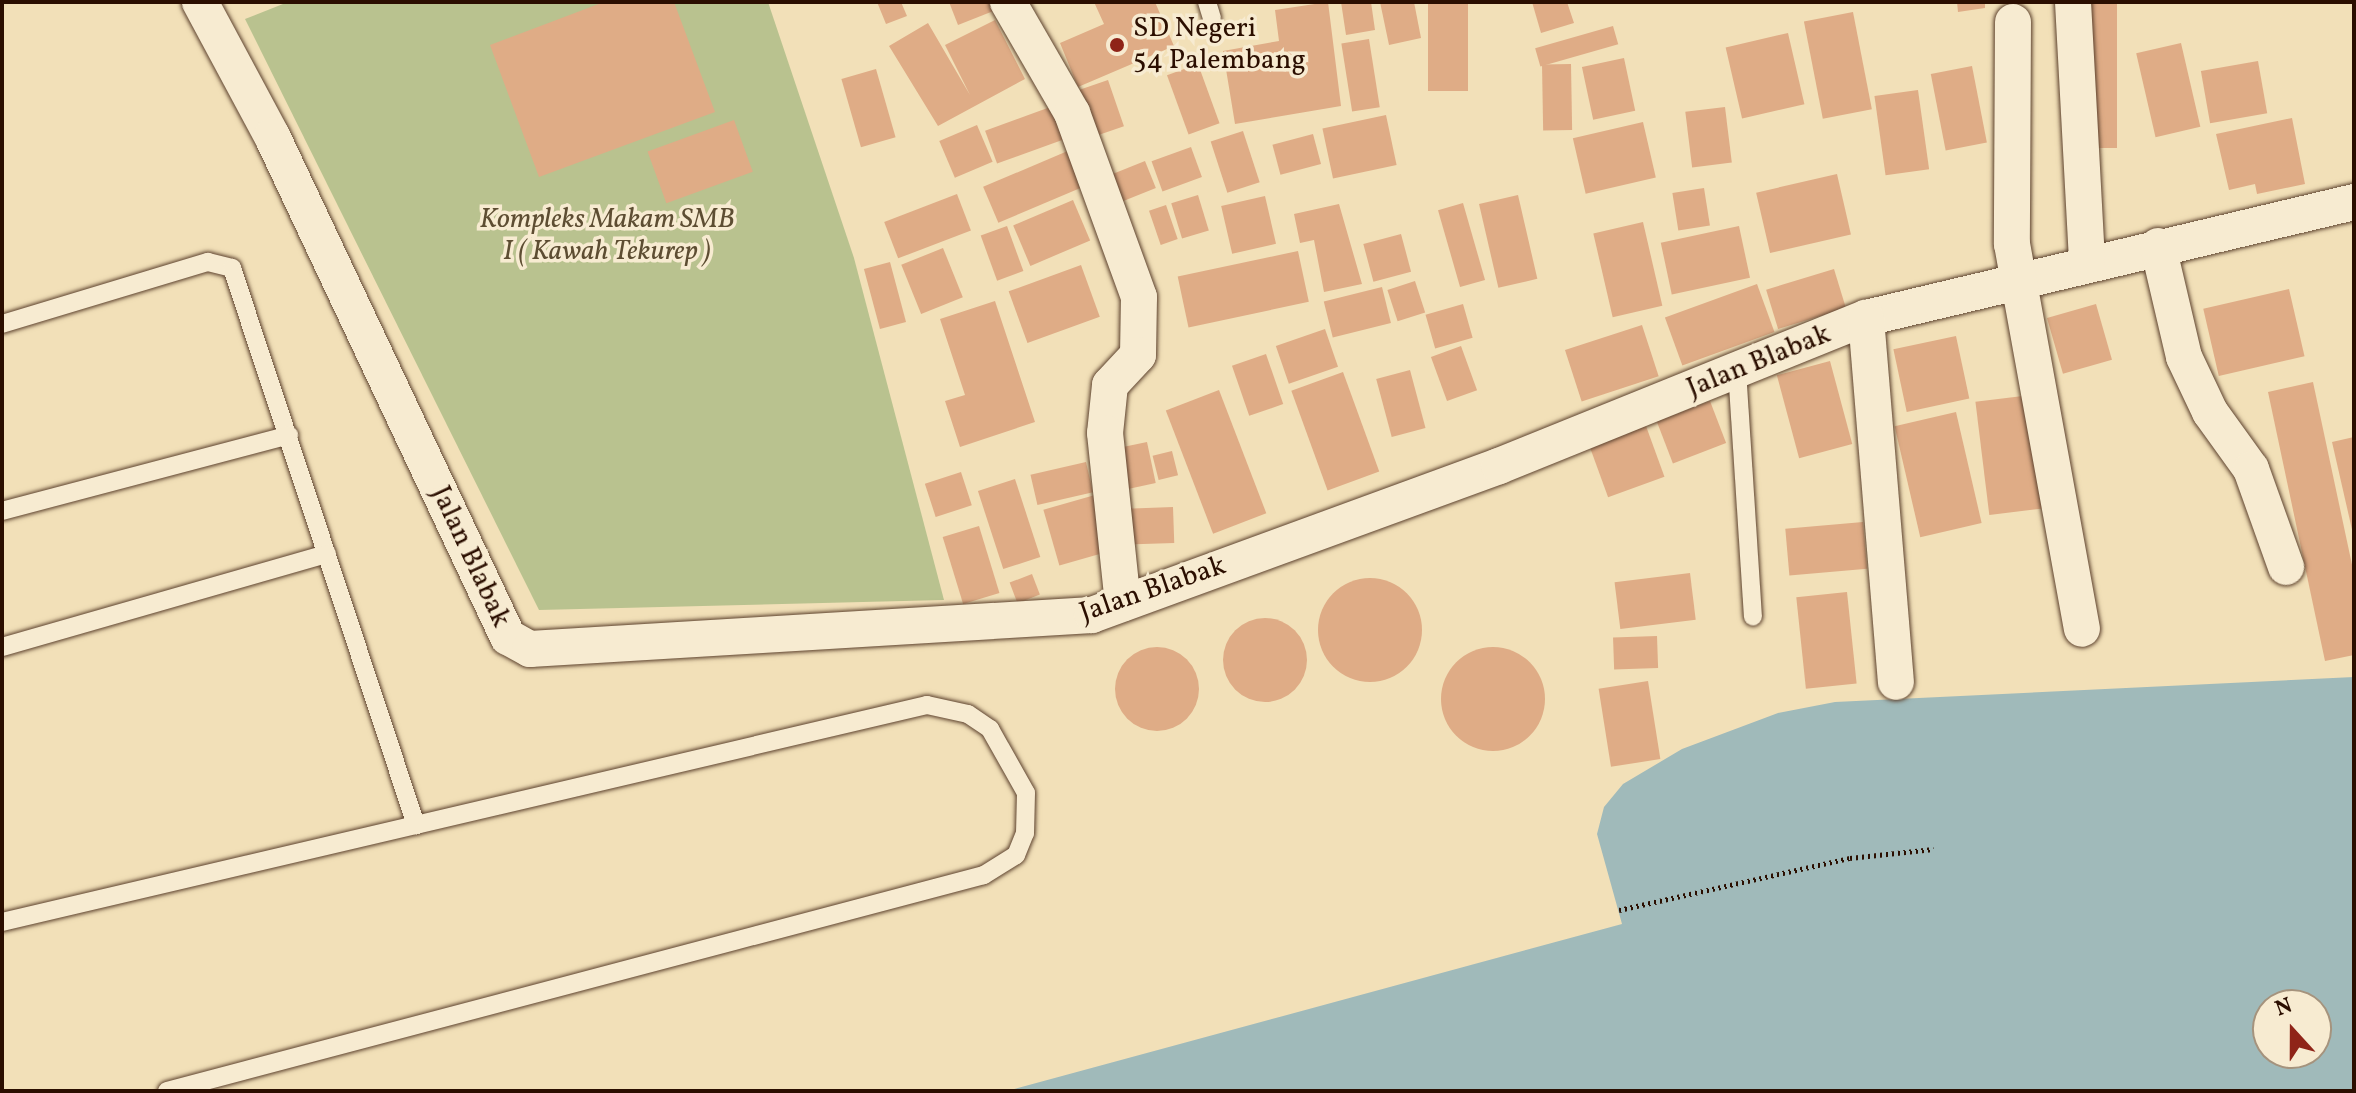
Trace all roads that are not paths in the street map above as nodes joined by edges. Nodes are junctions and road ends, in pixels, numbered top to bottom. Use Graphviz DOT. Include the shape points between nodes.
graph roads {
  1 [pos="200,2"];
  2 [pos="1008,2"];
  3 [pos="2073,2"];
  4 [pos="2013,22"];
  5 [pos="2354,202"];
  6 [pos="2158,246"];
  7 [pos="2087,262"];
  8 [pos="2023,278"];
  9 [pos="1866,318"];
  10 [pos="2,324"];
  11 [pos="1737,370"];
  12 [pos="289,435"];
  13 [pos="2,511"];
  14 [pos="327,554"];
  15 [pos="2286,567"];
  16 [pos="1123,603"];
  17 [pos="1753,616"];
  18 [pos="2082,629"];
  19 [pos="2,647"];
  20 [pos="1896,682"];
  21 [pos="416,825"];
  22 [pos="2,922"];
  23 [pos="167,1091"];
  1 -- 16 [label="street, Jalan Blabak" via="514,644 530,649 1065,619"];
  2 -- 16 [label="street" via="1082,134 1139,297 1138,355 1110,385 1105,433"];
  3 -- 7 [label="street"];
  4 -- 8 [label="street" via="2010,218"];
  5 -- 6 [label="street, Jalan Blabak"];
  6 -- 7 [label="street, Jalan Blabak"];
  6 -- 15 [label="street" via="2184,357 2210,412 2251,469"];
  7 -- 8 [label="street, Jalan Blabak"];
  8 -- 9 [label="street, Jalan Blabak"];
  8 -- 18 [label="street"];
  9 -- 11 [label="street, Jalan Blabak"];
  9 -- 20 [label="street"];
  10 -- 12 [label="lane" via="222,262 242,280"];
  11 -- 16 [label="street, Jalan Blabak" via="1499,466"];
  11 -- 17 [label="lane"];
  12 -- 13 [label="lane"];
  12 -- 14 [label="lane"];
  14 -- 19 [label="lane"];
  14 -- 21 [label="lane"];
  21 -- 22 [label="lane"];
  21 -- 23 [label="lane" via="927,705 968,714 990,729 1026,793 1025,833 1016,855 984,875"];
}
